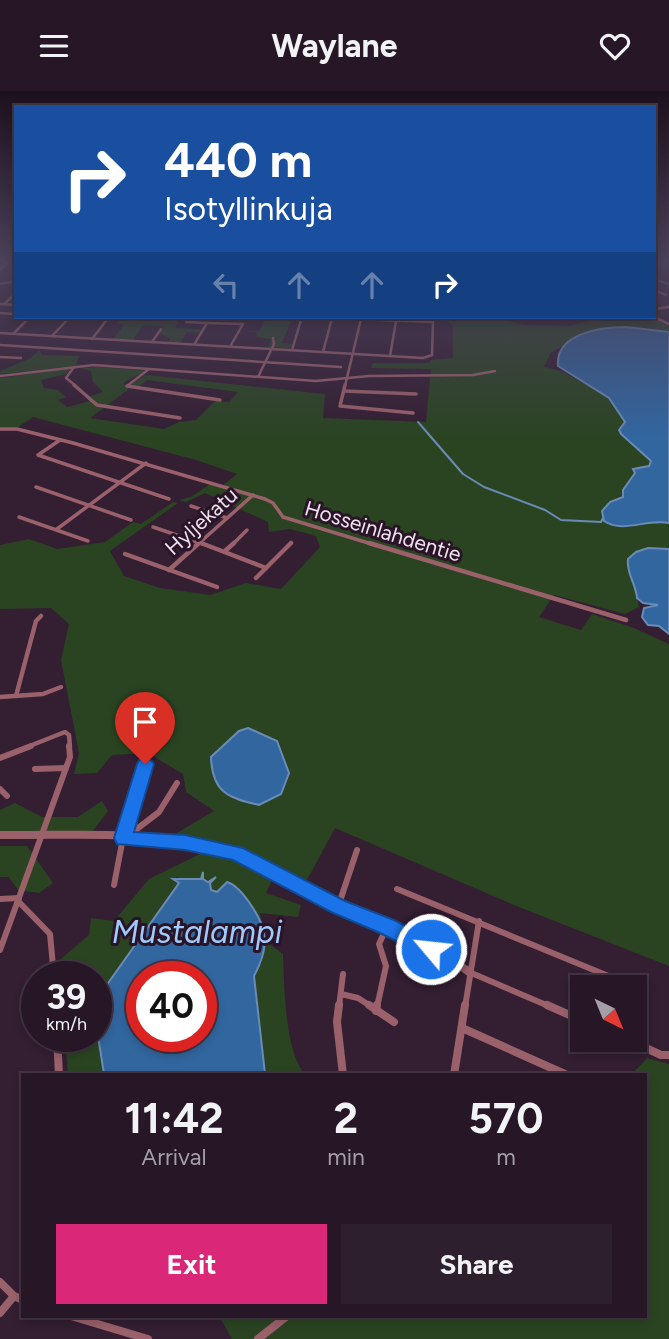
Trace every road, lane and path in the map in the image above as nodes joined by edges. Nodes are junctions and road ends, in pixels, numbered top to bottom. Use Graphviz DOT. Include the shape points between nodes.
graph roads {
  1 [pos="27,320"];
  2 [pos="67,320"];
  3 [pos="106,320"];
  4 [pos="301,320"];
  5 [pos="331,320"];
  6 [pos="361,320"];
  7 [pos="383,320"];
  8 [pos="396,321"];
  9 [pos="186,322"];
  10 [pos="206,323"];
  11 [pos="161,329"];
  12 [pos="0,333"];
  13 [pos="14,333"];
  14 [pos="52,336"];
  15 [pos="273,338"];
  16 [pos="92,339"];
  17 [pos="152,342"];
  18 [pos="195,343"];
  19 [pos="177,344"];
  20 [pos="0,345"];
  21 [pos="231,345"];
  22 [pos="272,348"];
  23 [pos="292,350"];
  24 [pos="172,351"];
  25 [pos="323,352"];
  26 [pos="354,354"];
  27 [pos="168,356"];
  28 [pos="390,356"];
  29 [pos="0,357"];
  30 [pos="21,358"];
  31 [pos="232,360"];
  32 [pos="265,362"];
  33 [pos="74,367"];
  34 [pos="341,367"];
  35 [pos="149,369"];
  36 [pos="159,369"];
  37 [pos="495,371"];
  38 [pos="224,374"];
  39 [pos="0,376"];
  40 [pos="258,377"];
  41 [pos="348,377"];
  42 [pos="344,391"];
  43 [pos="416,394"];
  44 [pos="220,400"];
  45 [pos="413,412"];
  46 [pos="180,418"];
  47 [pos="0,429"];
  48 [pos="60,440"];
  49 [pos="146,463"];
  50 [pos="120,483"];
  51 [pos="36,487"];
  52 [pos="253,495"];
  53 [pos="169,499"];
  54 [pos="89,505"];
  55 [pos="191,506"];
  56 [pos="19,517"];
  57 [pos="227,518"];
  58 [pos="131,520"];
  59 [pos="153,527"];
  60 [pos="57,529"];
  61 [pos="247,530"];
  62 [pos="88,541"];
  63 [pos="200,543"];
  64 [pos="291,543"];
  65 [pos="225,551"];
  66 [pos="125,554"];
  67 [pos="266,568"];
  68 [pos="169,570"];
  69 [pos="256,578"];
  70 [pos="217,587"];
  71 [pos="41,616"];
  72 [pos="626,620"];
  73 [pos="61,687"];
  74 [pos="16,695"];
  75 [pos="0,697"];
  76 [pos="0,758"];
  77 [pos="145,764"];
  78 [pos="66,768"];
  79 [pos="35,769"];
  80 [pos="177,783"];
  81 [pos="0,789"];
  82 [pos="7,796"];
  83 [pos="0,835"];
  84 [pos="41,836"];
  85 [pos="123,838"];
  86 [pos="357,849"];
  87 [pos="114,885"];
  88 [pos="397,889"];
  89 [pos="0,899"];
  90 [pos="19,899"];
  91 [pos="338,907"];
  92 [pos="479,921"];
  93 [pos="387,927"];
  94 [pos="0,950"];
  95 [pos="53,961"];
  96 [pos="469,972"];
  97 [pos="343,974"];
  98 [pos="606,975"];
  99 [pos="341,994"];
  100 [pos="376,1011"];
  101 [pos="570,1015"];
  102 [pos="394,1023"];
  103 [pos="462,1028"];
  104 [pos="648,1049"];
  105 [pos="58,1052"];
  106 [pos="669,1055"];
  107 [pos="59,1073"];
  108 [pos="343,1073"];
  109 [pos="454,1073"];
  110 [pos="562,1073"];
  111 [pos="0,1282"];
  112 [pos="18,1298"];
  113 [pos="0,1313"];
  114 [pos="284,1318"];
  115 [pos="100,1320"];
  116 [pos="148,1339"];
  117 [pos="258,1339"];
  1 -- 13 [label="street"];
  2 -- 14 [label="street"];
  3 -- 16 [label="street"];
  4 -- 23 [label="street"];
  5 -- 25 [label="street"];
  6 -- 26 [label="street"];
  7 -- 8 [label="street"];
  8 -- 28 [label="street"];
  8 -- 28 [label="street" via="434,323 430,358"];
  9 -- 10 [label="street"];
  10 -- 18 [label="street"];
  10 -- 21 [label="street" via="244,323"];
  11 -- 17 [label="street"];
  12 -- 13 [label="street"];
  13 -- 14 [label="street"];
  14 -- 16 [label="street"];
  15 -- 22 [label="street"];
  16 -- 17 [label="street"];
  17 -- 19 [label="street"];
  18 -- 19 [label="street"];
  18 -- 21 [label="street"];
  19 -- 24 [label="street"];
  20 -- 27 [label="street"];
  21 -- 22 [label="street"];
  22 -- 23 [label="street"];
  22 -- 32 [label="street"];
  23 -- 25 [label="street"];
  25 -- 26 [label="street"];
  26 -- 28 [label="street"];
  26 -- 41 [label="street"];
  27 -- 31 [label="street"];
  27 -- 36 [label="street"];
  29 -- 30 [label="street"];
  31 -- 32 [label="street"];
  31 -- 38 [label="street"];
  32 -- 34 [label="street"];
  32 -- 40 [label="street"];
  33 -- 35 [label="street"];
  33 -- 39 [label="street"];
  33 -- 46 [label="street" via="66,378 97,405"];
  35 -- 36 [label="street"];
  35 -- 44 [label="street" via="127,386"];
  36 -- 38 [label="street"];
  37 -- 41 [label="street"];
  38 -- 40 [label="street"];
  40 -- 41 [label="street" via="316,381"];
  41 -- 42 [label="street"];
  42 -- 43 [label="street"];
  42 -- 45 [label="street" via="341,407"];
  47 -- 48 [label="street, Hosseinlahdentie"];
  48 -- 49 [label="street, Hosseinlahdentie"];
  48 -- 50 [label="street" via="38,455"];
  49 -- 50 [label="street"];
  49 -- 52 [label="street, Hosseinlahdentie"];
  50 -- 53 [label="street"];
  50 -- 54 [label="street"];
  51 -- 54 [label="street"];
  52 -- 57 [label="street, Hyljekatu"];
  52 -- 72 [label="street, Hosseinlahdentie" via="272,503 283,517"];
  54 -- 58 [label="street"];
  54 -- 60 [label="street"];
  55 -- 57 [label="street"];
  56 -- 60 [label="street"];
  57 -- 63 [label="street, Hyljekatu"];
  59 -- 63 [label="street"];
  60 -- 62 [label="street"];
  61 -- 65 [label="street"];
  63 -- 65 [label="street"];
  63 -- 68 [label="street, Hyljekatu"];
  64 -- 67 [label="street"];
  65 -- 67 [label="street"];
  66 -- 68 [label="street"];
  67 -- 69 [label="street"];
  68 -- 70 [label="street"];
  71 -- 74 [label="street"];
  73 -- 74 [label="street" via="43,694"];
  74 -- 75 [label="street"];
  76 -- 78 [label="street" via="65,732 71,745"];
  77 -- 85 [label="street"];
  78 -- 79 [label="street"];
  78 -- 84 [label="street"];
  80 -- 85 [label="street" via="159,813"];
  81 -- 82 [label="street"];
  83 -- 84 [label="street"];
  84 -- 85 [label="street"];
  84 -- 90 [label="street"];
  85 -- 87 [label="street"];
  85 -- 91 [label="street" via="185,842 237,853"];
  86 -- 91 [label="street"];
  88 -- 92 [label="street"];
  89 -- 90 [label="street"];
  90 -- 94 [label="street"];
  90 -- 95 [label="street" via="50,934"];
  91 -- 93 [label="street"];
  92 -- 96 [label="street"];
  92 -- 98 [label="street"];
  93 -- 96 [label="street"];
  93 -- 100 [label="street" via="379,944 386,967"];
  96 -- 101 [label="street"];
  96 -- 103 [label="street"];
  97 -- 99 [label="street"];
  99 -- 100 [label="street" via="353,995"];
  99 -- 108 [label="street" via="337,1021"];
  100 -- 102 [label="street"];
  103 -- 109 [label="street"];
  103 -- 110 [label="street"];
  104 -- 106 [label="street"];
  105 -- 107 [label="street"];
  111 -- 112 [label="street"];
  112 -- 113 [label="street"];
  114 -- 117 [label="street"];
  115 -- 116 [label="street"];
}
